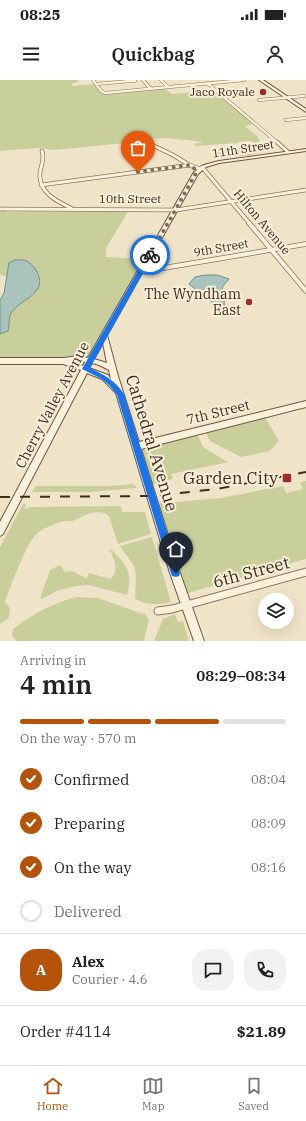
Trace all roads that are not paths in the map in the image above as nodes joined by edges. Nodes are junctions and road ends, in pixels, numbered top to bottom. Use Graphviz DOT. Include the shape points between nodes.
graph roads {
  1 [pos="94,80"];
  2 [pos="143,80"];
  3 [pos="161,80"];
  4 [pos="178,80"];
  5 [pos="244,80"];
  6 [pos="261,80"];
  7 [pos="130,81"];
  8 [pos="207,83"];
  9 [pos="96,84"];
  10 [pos="184,86"];
  11 [pos="168,87"];
  12 [pos="151,89"];
  13 [pos="303,95"];
  14 [pos="285,96"];
  15 [pos="258,99"];
  16 [pos="306,111"];
  17 [pos="306,119"];
  18 [pos="287,121"];
  19 [pos="146,142"];
  20 [pos="306,150"];
  21 [pos="42,151"];
  22 [pos="288,152"];
  23 [pos="190,165"];
  24 [pos="201,168"];
  25 [pos="196,173"];
  26 [pos="41,185"];
  27 [pos="306,190"];
  28 [pos="232,201"];
  29 [pos="57,202"];
  30 [pos="0,209"];
  31 [pos="48,209"];
  32 [pos="74,209"];
  33 [pos="176,210"];
  34 [pos="306,244"];
  35 [pos="272,250"];
  36 [pos="140,272"];
  37 [pos="306,290"];
  38 [pos="104,335"];
  39 [pos="90,360"];
  40 [pos="0,361"];
  41 [pos="64,361"];
  42 [pos="112,368"];
  43 [pos="86,369"];
  44 [pos="120,394"];
  45 [pos="306,404"];
  46 [pos="137,446"];
  47 [pos="0,531"];
  48 [pos="306,572"];
  49 [pos="187,605"];
  50 [pos="158,611"];
  51 [pos="199,641"];
  1 -- 9 [label="street"];
  2 -- 12 [label="street"];
  3 -- 11 [label="street"];
  4 -- 10 [label="street"];
  5 -- 8 [label="street"];
  6 -- 14 [label="main road"];
  7 -- 9 [label="street"];
  8 -- 10 [label="street"];
  8 -- 22 [label="street"];
  9 -- 12 [label="street" via="105,93"];
  10 -- 11 [label="street"];
  11 -- 12 [label="street"];
  13 -- 14 [label="street"];
  14 -- 15 [label="street"];
  14 -- 16 [label="main road"];
  17 -- 18 [label="street"];
  19 -- 23 [label="street"];
  20 -- 22 [label="main road, 11th Street"];
  21 -- 26 [label="street" via="45,160 40,174"];
  22 -- 24 [label="main road, 11th Street" via="224,161"];
  23 -- 24 [label="street, 11th Street"];
  23 -- 25 [label="street"];
  23 -- 26 [label="street, 11th Street"];
  24 -- 25 [label="main road, Cherry Valley Avenue"];
  24 -- 28 [label="street, Hilton Avenue"];
  25 -- 33 [label="main road, Cherry Valley Avenue"];
  26 -- 29 [label="street"];
  27 -- 28 [label="street, 10th Street"];
  28 -- 33 [label="street, 10th Street"];
  28 -- 35 [label="street, Hilton Avenue"];
  29 -- 31 [label="street"];
  29 -- 32 [label="street"];
  30 -- 31 [label="street, 10th Street"];
  31 -- 32 [label="street, 10th Street"];
  32 -- 33 [label="street, 10th Street"];
  33 -- 36 [label="main road, Cherry Valley Avenue"];
  34 -- 35 [label="street, 9th Street"];
  35 -- 36 [label="street, 9th Street"];
  35 -- 37 [label="street, Hilton Avenue"];
  36 -- 38 [label="main road, Cherry Valley Avenue"];
  38 -- 39 [label="main road, Cherry Valley Avenue"];
  38 -- 42 [label="main road"];
  39 -- 41 [label="main road, Cathedral Avenue" via="74,358"];
  39 -- 42 [label="main road, Cathedral Avenue"];
  39 -- 43 [label="main road, Cherry Valley Avenue"];
  40 -- 41 [label="main road"];
  41 -- 43 [label="main road"];
  42 -- 44 [label="main road, Cathedral Avenue"];
  43 -- 44 [label="main road" via="104,377"];
  43 -- 47 [label="main road, Cherry Valley Avenue"];
  44 -- 46 [label="main road, Cathedral Avenue"];
  45 -- 46 [label="main road, 7th Street"];
  46 -- 49 [label="main road, Cathedral Avenue"];
  48 -- 49 [label="street, 6th Street"];
  49 -- 50 [label="street, 6th Street"];
  49 -- 51 [label="main road, Cathedral Avenue"];
}
